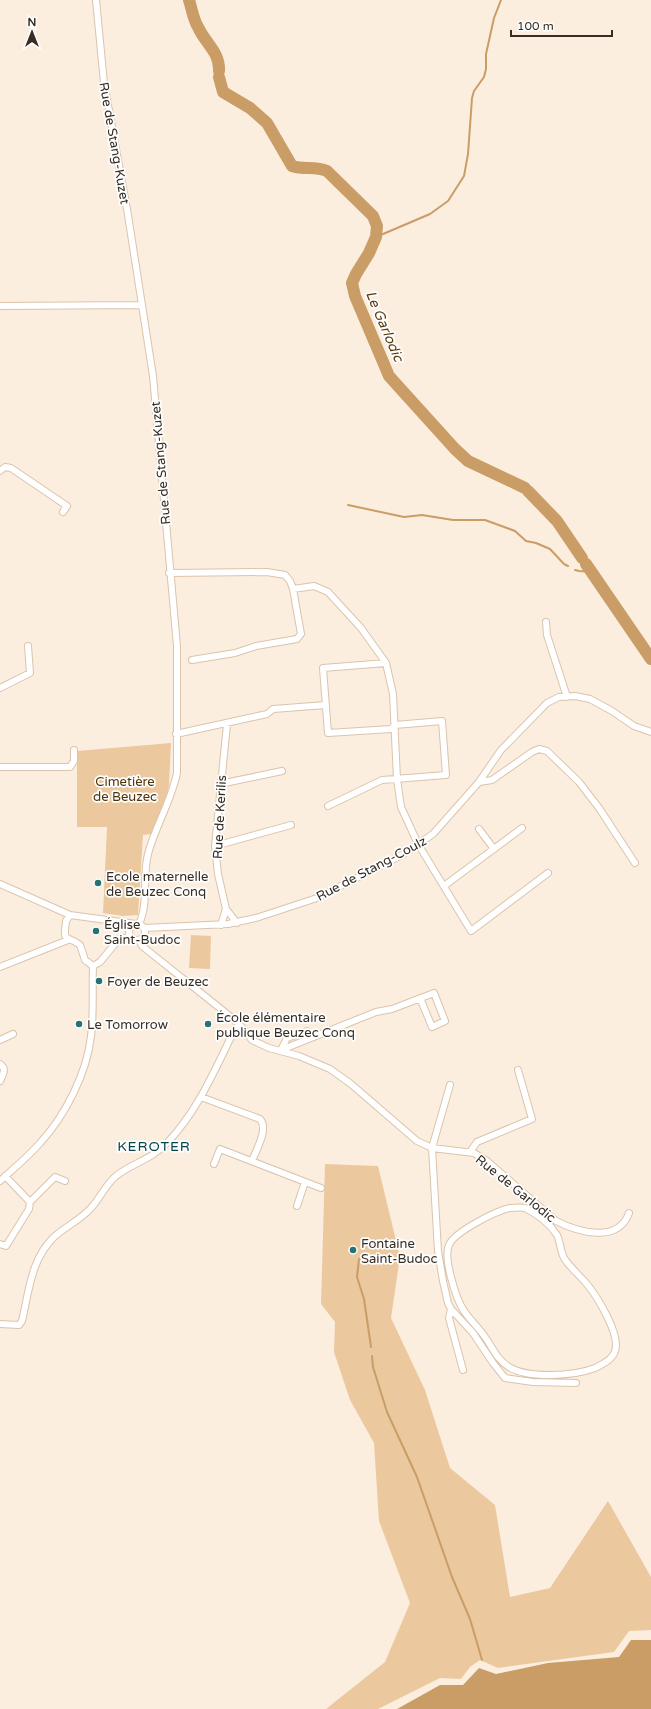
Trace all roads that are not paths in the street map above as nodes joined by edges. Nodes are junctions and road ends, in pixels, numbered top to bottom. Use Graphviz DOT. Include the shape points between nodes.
graph roads {
  1 [pos="96,0"];
  2 [pos="142,305"];
  3 [pos="0,306"];
  4 [pos="0,471"];
  5 [pos="63,512"];
  6 [pos="169,573"];
  7 [pos="293,589"];
  8 [pos="546,622"];
  9 [pos="28,646"];
  10 [pos="192,660"];
  11 [pos="386,663"];
  12 [pos="0,688"];
  13 [pos="567,696"];
  14 [pos="326,705"];
  15 [pos="227,724"];
  16 [pos="395,725"];
  17 [pos="651,732"];
  18 [pos="176,734"];
  19 [pos="74,750"];
  20 [pos="0,767"];
  21 [pos="282,771"];
  22 [pos="397,779"];
  23 [pos="479,782"];
  24 [pos="220,784"];
  25 [pos="328,806"];
  26 [pos="291,825"];
  27 [pos="522,828"];
  28 [pos="479,829"];
  29 [pos="418,844"];
  30 [pos="215,846"];
  31 [pos="494,849"];
  32 [pos="635,863"];
  33 [pos="548,873"];
  34 [pos="0,884"];
  35 [pos="444,886"];
  36 [pos="226,909"];
  37 [pos="70,915"];
  38 [pos="237,923"];
  39 [pos="140,925"];
  40 [pos="221,925"];
  41 [pos="131,937"];
  42 [pos="68,940"];
  43 [pos="139,940"];
  44 [pos="93,966"];
  45 [pos="0,967"];
  46 [pos="420,998"];
  47 [pos="239,1024"];
  48 [pos="307,1031"];
  49 [pos="13,1034"];
  50 [pos="0,1040"];
  51 [pos="281,1050"];
  52 [pos="0,1064"];
  53 [pos="518,1070"];
  54 [pos="0,1081"];
  55 [pos="450,1085"];
  56 [pos="201,1098"];
  57 [pos="432,1148"];
  58 [pos="470,1152"];
  59 [pos="252,1161"];
  60 [pos="214,1164"];
  61 [pos="5,1176"];
  62 [pos="0,1181"];
  63 [pos="65,1181"];
  64 [pos="305,1182"];
  65 [pos="321,1188"];
  66 [pos="526,1196"];
  67 [pos="30,1202"];
  68 [pos="297,1206"];
  69 [pos="524,1208"];
  70 [pos="630,1213"];
  71 [pos="0,1244"];
  72 [pos="451,1309"];
  73 [pos="0,1324"];
  74 [pos="463,1370"];
  75 [pos="576,1383"];
  1 -- 2 [label="street, Rue de Stang-Kuzet" via="104,83"];
  2 -- 3 [label="street"];
  2 -- 6 [label="street, Rue de Stang-Kuzet" via="153,376"];
  4 -- 5 [label="street" via="5,467 11,468 67,506"];
  6 -- 7 [label="street" via="268,572 285,576 290,580"];
  6 -- 18 [label="street, Rue de Stang-Kuzet" via="177,646"];
  7 -- 10 [label="street" via="301,634 297,639 256,646 235,654"];
  7 -- 11 [label="street" via="314,586 328,592 362,628"];
  8 -- 13 [label="street" via="547,634"];
  9 -- 12 [label="street" via="30,672"];
  11 -- 14 [label="street" via="323,668"];
  11 -- 16 [label="street" via="393,694"];
  13 -- 17 [label="street, Rue de Stang-Coulz" via="590,699 634,726"];
  13 -- 23 [label="street, Rue de Stang-Coulz" via="559,697 542,708 501,750"];
  14 -- 15 [label="street" via="274,709 267,714"];
  14 -- 16 [label="street" via="328,733 391,729"];
  15 -- 18 [label="street"];
  15 -- 24 [label="street, Rue de Kerilis"];
  16 -- 22 [label="street"];
  16 -- 22 [label="street" via="442,721 446,775"];
  18 -- 39 [label="street, Rue de Stang-Kuzet" via="177,773 173,791 148,854"];
  19 -- 20 [label="street" via="74,761 70,767"];
  21 -- 24 [label="street"];
  22 -- 25 [label="street" via="382,780"];
  22 -- 29 [label="street" via="401,807"];
  23 -- 29 [label="street, Rue de Stang-Coulz" via="434,834"];
  23 -- 32 [label="street" via="492,780 532,752 539,749 547,750 579,782"];
  24 -- 30 [label="street, Rue de Kerilis"];
  26 -- 30 [label="street"];
  27 -- 31 [label="street"];
  28 -- 31 [label="street"];
  29 -- 35 [label="street"];
  29 -- 38 [label="street, Rue de Stang-Coulz" via="317,898"];
  30 -- 36 [label="street, Rue de Kerilis"];
  31 -- 35 [label="street"];
  33 -- 35 [label="street" via="471,931"];
  34 -- 37 [label="street, Rue de Stang-Coulz"];
  36 -- 38 [label="street, Rue de Kerilis"];
  36 -- 40 [label="street"];
  37 -- 39 [label="street, Rue de Stang-Coulz"];
  37 -- 42 [label="street" via="66,920 64,933"];
  38 -- 40 [label="street, Rue de Stang-Coulz"];
  39 -- 40 [label="street, Rue de Stang-Coulz"];
  39 -- 41 [label="street" via="130,928"];
  39 -- 43 [label="street" via="144,935"];
  41 -- 43 [label="street"];
  41 -- 44 [label="street" via="119,939 100,962"];
  42 -- 44 [label="street" via="80,945 85,960"];
  42 -- 45 [label="street"];
  43 -- 47 [label="street, Rue de Garlodic" via="147,950"];
  44 -- 61 [label="street" via="91,1036 80,1078 49,1132"];
  46 -- 46 [label="street" via="434,993 445,1021 432,1027"];
  46 -- 51 [label="street" via="376,1012"];
  47 -- 51 [label="street, Rue de Garlodic" via="252,1040"];
  47 -- 56 [label="street"];
  48 -- 51 [label="street" via="287,1038"];
  49 -- 50 [label="street"];
  51 -- 57 [label="street, Rue de Garlodic" via="330,1068 417,1142"];
  52 -- 54 [label="street" via="5,1071"];
  53 -- 58 [label="street" via="532,1119 477,1142"];
  55 -- 57 [label="street"];
  56 -- 59 [label="street" via="260,1119 264,1130"];
  56 -- 73 [label="street" via="166,1144 144,1161 117,1176 90,1209 55,1237 41,1254 33,1271 22,1321 19,1325"];
  57 -- 58 [label="street, Rue de Garlodic"];
  57 -- 72 [label="street" via="438,1251"];
  58 -- 66 [label="street, Rue de Garlodic" via="487,1161"];
  59 -- 60 [label="street" via="220,1149"];
  59 -- 64 [label="street"];
  61 -- 62 [label="street"];
  61 -- 67 [label="street"];
  63 -- 67 [label="street" via="55,1177"];
  64 -- 65 [label="street"];
  64 -- 68 [label="street"];
  66 -- 69 [label="street"];
  66 -- 70 [label="street, Rue de Garlodic" via="556,1221 586,1232 603,1234 613,1231 626,1221"];
  67 -- 71 [label="street" via="29,1209 6,1246"];
  69 -- 69 [label="street" via="499,1210 456,1236 449,1245 449,1266 456,1298 499,1360 510,1368 546,1375 585,1372 601,1365 615,1352 617,1344 613,1328 587,1284 564,1259 557,1236 545,1221"];
  72 -- 74 [label="street" via="448,1318"];
  72 -- 75 [label="street" via="473,1333 505,1378 533,1382"];
}
